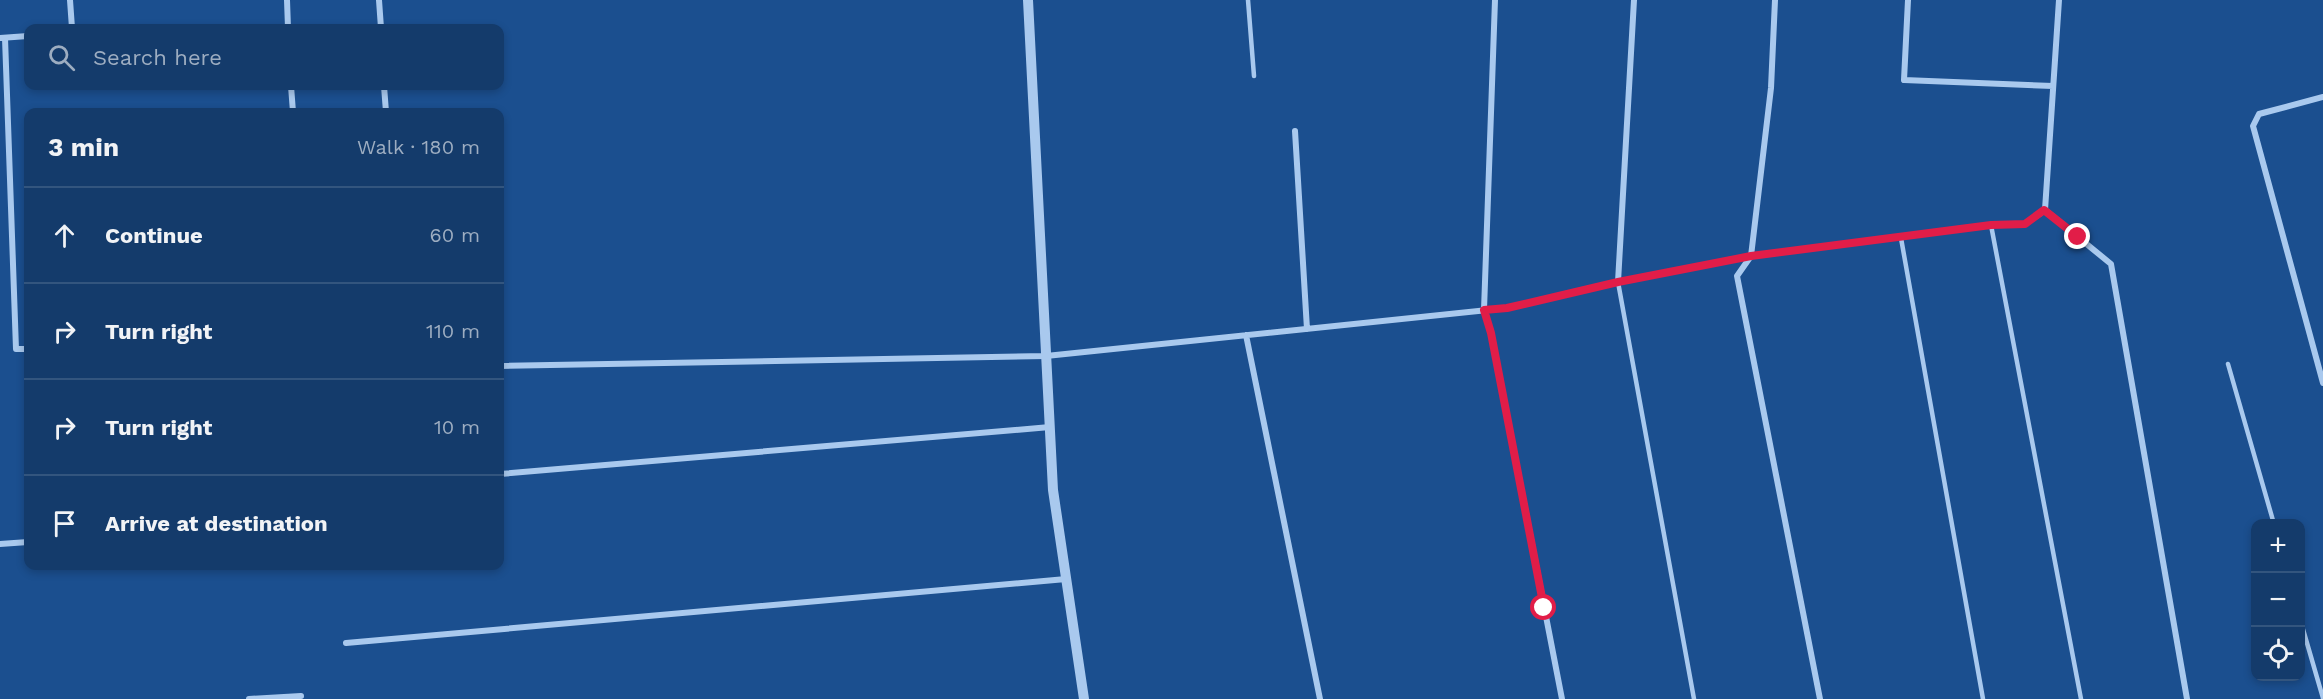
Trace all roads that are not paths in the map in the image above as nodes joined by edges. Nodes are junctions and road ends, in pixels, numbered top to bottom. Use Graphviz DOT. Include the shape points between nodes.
graph roads {
  1 [pos="70,0"];
  2 [pos="287,0"];
  3 [pos="379,0"];
  4 [pos="1028,0"];
  5 [pos="1248,0"];
  6 [pos="1495,0"];
  7 [pos="1634,0"];
  8 [pos="1775,0"];
  9 [pos="1908,0"];
  10 [pos="2059,0"];
  11 [pos="72,24"];
  12 [pos="288,24"];
  13 [pos="381,24"];
  14 [pos="24,36"];
  15 [pos="2,38"];
  16 [pos="1254,76"];
  17 [pos="2053,86"];
  18 [pos="291,90"];
  19 [pos="384,90"];
  20 [pos="2323,97"];
  21 [pos="293,108"];
  22 [pos="386,108"];
  23 [pos="1295,132"];
  24 [pos="2044,210"];
  25 [pos="1991,225"];
  26 [pos="1901,238"];
  27 [pos="1751,256"];
  28 [pos="1618,282"];
  29 [pos="1484,310"];
  30 [pos="1307,329"];
  31 [pos="1246,335"];
  32 [pos="24,349"];
  33 [pos="1046,356"];
  34 [pos="2228,364"];
  35 [pos="504,366"];
  36 [pos="2323,383"];
  37 [pos="1050,427"];
  38 [pos="504,474"];
  39 [pos="2273,519"];
  40 [pos="24,542"];
  41 [pos="0,544"];
  42 [pos="1066,579"];
  43 [pos="2303,627"];
  44 [pos="346,643"];
  45 [pos="301,696"];
  46 [pos="2323,698"];
  47 [pos="249,699"];
  48 [pos="1084,699"];
  49 [pos="1320,699"];
  50 [pos="1562,699"];
  51 [pos="1694,699"];
  52 [pos="1820,699"];
  53 [pos="1983,699"];
  54 [pos="2081,699"];
  55 [pos="2187,699"];
  1 -- 11 [label="street"];
  2 -- 12 [label="street"];
  3 -- 13 [label="street"];
  4 -- 33 [label="street"];
  5 -- 16 [label="lane"];
  6 -- 29 [label="street"];
  7 -- 28 [label="street"];
  8 -- 27 [label="street" via="1771,88"];
  9 -- 17 [label="street" via="1904,80"];
  10 -- 17 [label="street"];
  14 -- 15 [label="street"];
  15 -- 32 [label="street" via="16,349"];
  17 -- 24 [label="street"];
  18 -- 21 [label="street"];
  19 -- 22 [label="street"];
  20 -- 36 [label="street" via="2259,114 2253,126"];
  23 -- 30 [label="street"];
  24 -- 25 [label="street" via="2025,224"];
  24 -- 55 [label="street" via="2110,264"];
  25 -- 26 [label="street"];
  25 -- 54 [label="lane"];
  26 -- 27 [label="street"];
  26 -- 53 [label="lane"];
  27 -- 28 [label="street"];
  27 -- 52 [label="street" via="1737,276"];
  28 -- 29 [label="street"];
  28 -- 51 [label="lane"];
  29 -- 30 [label="street"];
  29 -- 50 [label="street"];
  30 -- 31 [label="street"];
  31 -- 33 [label="street"];
  31 -- 49 [label="street"];
  33 -- 35 [label="street"];
  33 -- 37 [label="street"];
  34 -- 39 [label="lane"];
  37 -- 38 [label="street"];
  37 -- 42 [label="street" via="1053,490"];
  40 -- 41 [label="street"];
  42 -- 44 [label="street"];
  42 -- 48 [label="street"];
  43 -- 46 [label="lane"];
  45 -- 47 [label="street"];
}
